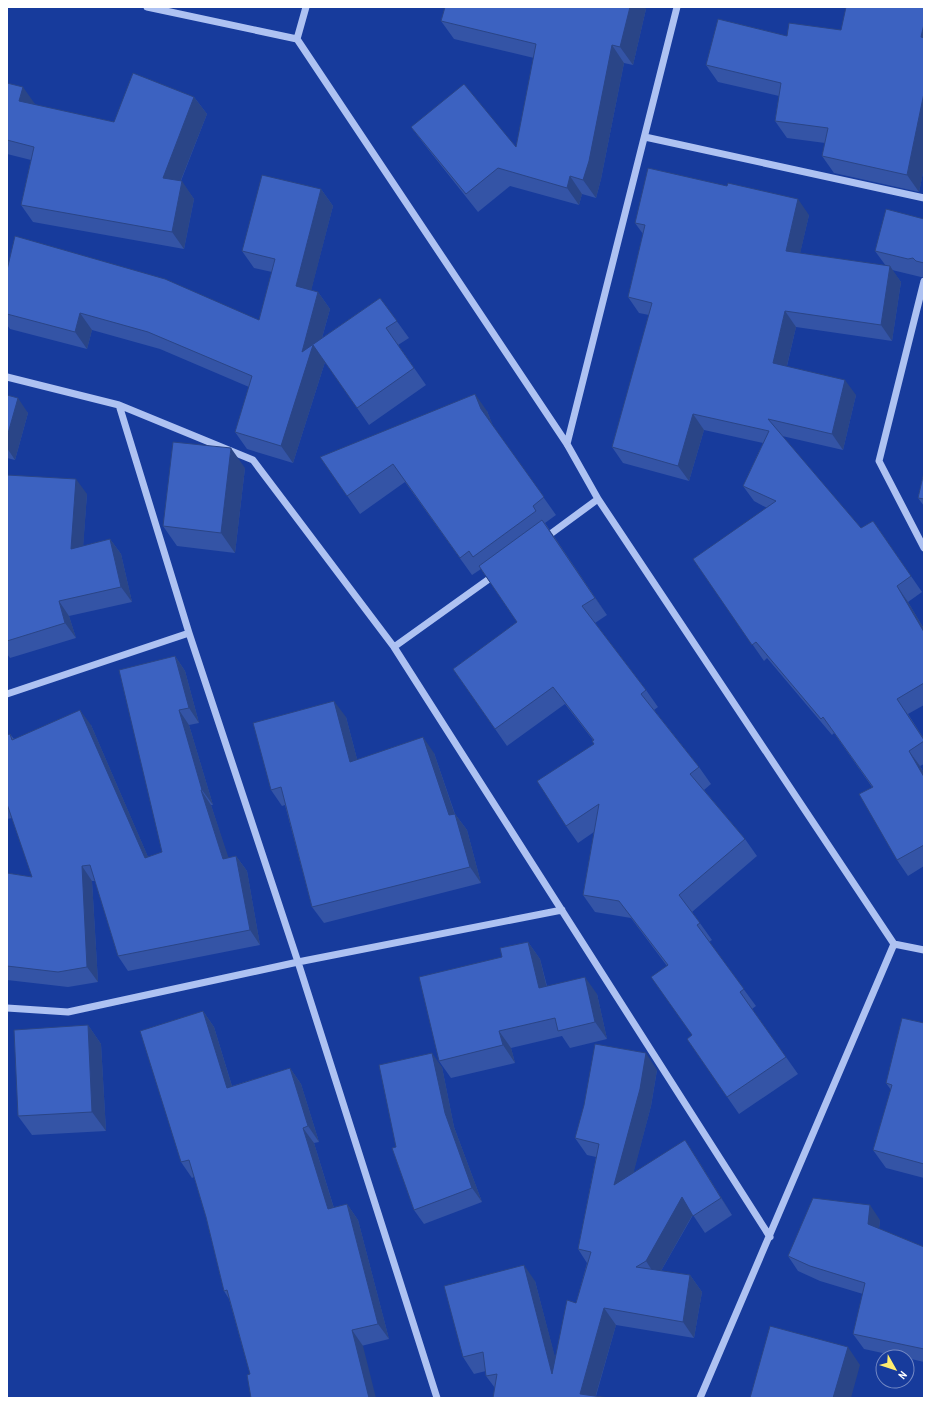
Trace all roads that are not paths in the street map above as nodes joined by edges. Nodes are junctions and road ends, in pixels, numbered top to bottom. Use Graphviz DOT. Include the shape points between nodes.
graph roads {
  1 [pos="147,7"];
  2 [pos="306,7"];
  3 [pos="677,7"];
  4 [pos="297,40"];
  5 [pos="645,136"];
  6 [pos="924,198"];
  7 [pos="924,281"];
  8 [pos="7,378"];
  9 [pos="119,405"];
  10 [pos="567,444"];
  11 [pos="598,499"];
  12 [pos="541,541"];
  13 [pos="924,548"];
  14 [pos="503,569"];
  15 [pos="189,633"];
  16 [pos="394,647"];
  17 [pos="7,694"];
  18 [pos="562,910"];
  19 [pos="894,944"];
  20 [pos="924,950"];
  21 [pos="298,962"];
  22 [pos="7,1008"];
  23 [pos="770,1237"];
  24 [pos="438,1398"];
  25 [pos="700,1398"];
  1 -- 4 [label="street"];
  2 -- 4 [label="street"];
  3 -- 5 [label="street"];
  4 -- 10 [label="street"];
  5 -- 6 [label="street"];
  5 -- 10 [label="street"];
  7 -- 13 [label="street" via="880,461"];
  8 -- 9 [label="street"];
  9 -- 15 [label="street"];
  9 -- 16 [label="street" via="254,460"];
  10 -- 11 [label="street"];
  11 -- 12 [label="street"];
  11 -- 19 [label="street"];
  14 -- 16 [label="street"];
  15 -- 17 [label="street"];
  15 -- 21 [label="street"];
  16 -- 18 [label="street"];
  18 -- 21 [label="street"];
  18 -- 23 [label="street"];
  19 -- 20 [label="street"];
  19 -- 23 [label="street"];
  21 -- 22 [label="street" via="68,1012"];
  21 -- 24 [label="street"];
  23 -- 25 [label="street"];
}
